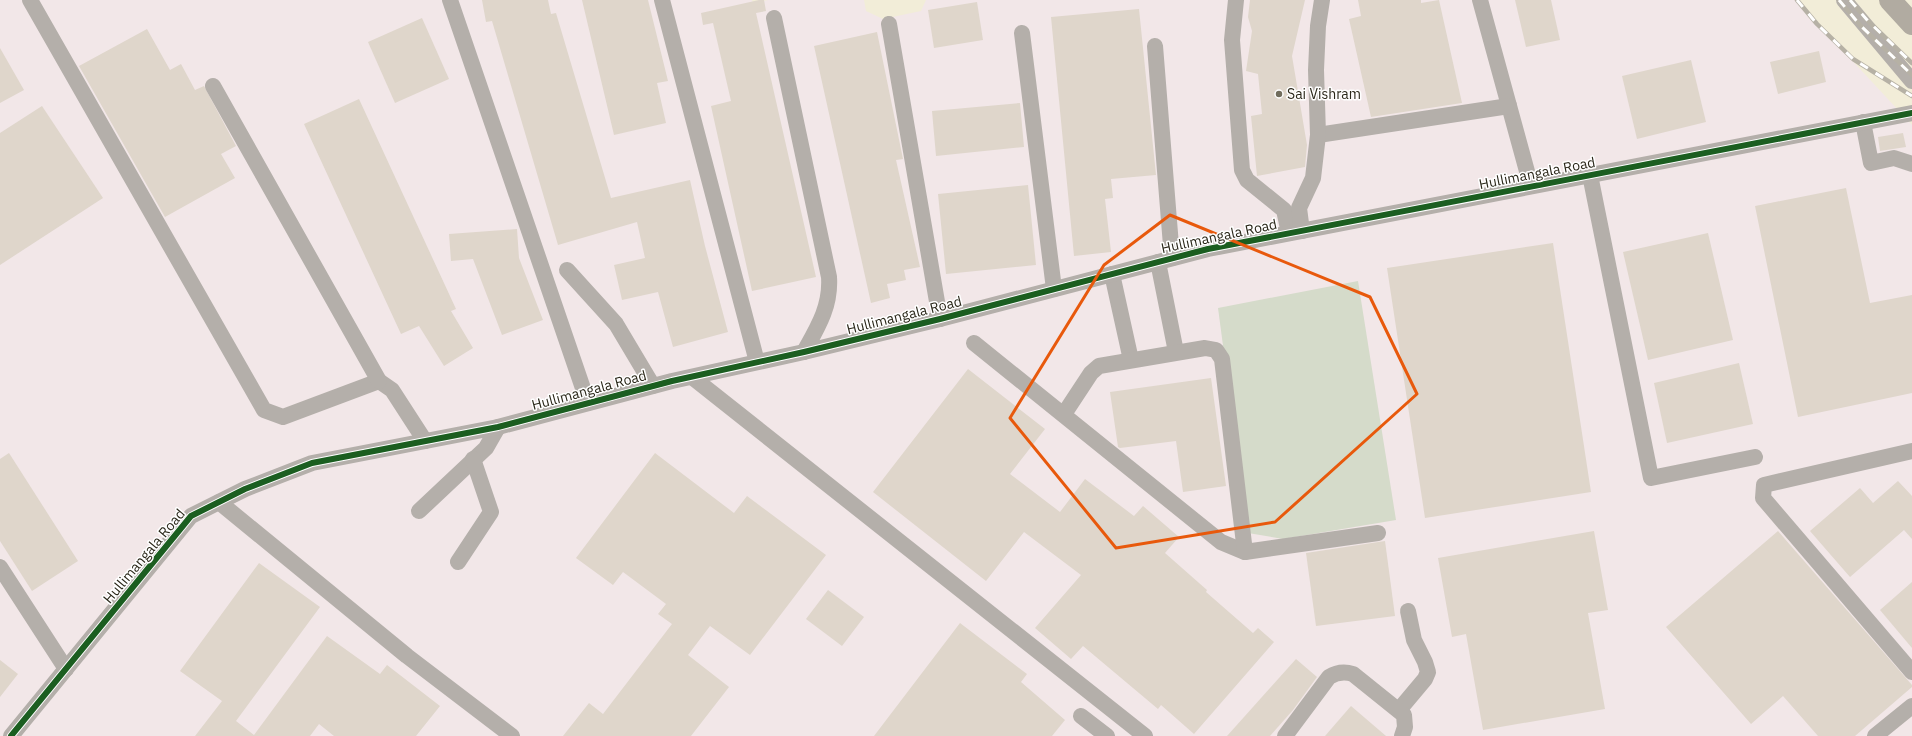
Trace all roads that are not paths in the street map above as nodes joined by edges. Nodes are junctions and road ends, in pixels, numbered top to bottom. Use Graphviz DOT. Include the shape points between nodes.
graph roads {
  1 [pos="30,0"];
  2 [pos="450,0"];
  3 [pos="662,0"];
  4 [pos="1236,0"];
  5 [pos="1322,0"];
  6 [pos="1480,0"];
  7 [pos="1844,0"];
  8 [pos="1890,0"];
  9 [pos="774,18"];
  10 [pos="889,24"];
  11 [pos="1912,24"];
  12 [pos="1022,33"];
  13 [pos="1155,46"];
  14 [pos="1912,81"];
  15 [pos="213,86"];
  16 [pos="1509,106"];
  17 [pos="1912,113"];
  18 [pos="1863,122"];
  19 [pos="1318,135"];
  20 [pos="1912,164"];
  21 [pos="1590,175"];
  22 [pos="1531,186"];
  23 [pos="1292,209"];
  24 [pos="1295,232"];
  25 [pos="1165,260"];
  26 [pos="567,270"];
  27 [pos="1112,274"];
  28 [pos="1054,289"];
  29 [pos="940,318"];
  30 [pos="974,343"];
  31 [pos="804,352"];
  32 [pos="1176,352"];
  33 [pos="1131,360"];
  34 [pos="757,362"];
  35 [pos="692,377"];
  36 [pos="379,381"];
  37 [pos="653,386"];
  38 [pos="588,403"];
  39 [pos="1064,414"];
  40 [pos="498,427"];
  41 [pos="425,441"];
  42 [pos="1912,451"];
  43 [pos="1755,457"];
  44 [pos="473,459"];
  45 [pos="218,502"];
  46 [pos="419,511"];
  47 [pos="1378,533"];
  48 [pos="1245,552"];
  49 [pos="458,562"];
  50 [pos="0,567"];
  51 [pos="1408,611"];
  52 [pos="66,669"];
  53 [pos="1912,672"];
  54 [pos="1912,706"];
  55 [pos="1399,710"];
  56 [pos="1081,716"];
  57 [pos="11,736"];
  58 [pos="512,736"];
  59 [pos="1107,736"];
  60 [pos="1145,736"];
  61 [pos="1285,736"];
  62 [pos="1402,736"];
  63 [pos="1875,736"];
  1 -- 36 [label="street" via="264,410 283,418"];
  2 -- 38 [label="street"];
  3 -- 34 [label="street"];
  4 -- 23 [label="street" via="1232,40 1242,170 1247,180"];
  5 -- 19 [label="street" via="1316,70"];
  6 -- 16 [label="street"];
  7 -- 14 [label="street"];
  8 -- 11 [label="highway"];
  9 -- 31 [label="street" via="830,277 824,317"];
  10 -- 29 [label="street"];
  12 -- 28 [label="street"];
  13 -- 25 [label="street"];
  15 -- 36 [label="street"];
  16 -- 19 [label="street"];
  16 -- 22 [label="street"];
  17 -- 18 [label="street, Hullimangala Road"];
  18 -- 20 [label="street" via="1871,163 1894,158"];
  18 -- 21 [label="street, Hullimangala Road"];
  19 -- 23 [label="street" via="1313,178"];
  21 -- 22 [label="street, Hullimangala Road"];
  21 -- 43 [label="street" via="1651,478"];
  22 -- 24 [label="street, Hullimangala Road"];
  23 -- 24 [label="street"];
  24 -- 25 [label="street, Hullimangala Road"];
  25 -- 27 [label="street, Hullimangala Road"];
  25 -- 32 [label="street"];
  26 -- 37 [label="street" via="616,324"];
  27 -- 28 [label="street, Hullimangala Road"];
  27 -- 33 [label="street"];
  28 -- 29 [label="street, Hullimangala Road"];
  29 -- 31 [label="street, Hullimangala Road"];
  30 -- 39 [label="street"];
  31 -- 34 [label="street, Hullimangala Road"];
  32 -- 33 [label="street"];
  32 -- 48 [label="street" via="1205,348 1216,350 1220,354"];
  33 -- 39 [label="street" via="1104,364 1095,369"];
  34 -- 35 [label="street, Hullimangala Road"];
  35 -- 37 [label="street, Hullimangala Road"];
  35 -- 60 [label="street"];
  36 -- 41 [label="street" via="392,390"];
  37 -- 38 [label="street, Hullimangala Road"];
  38 -- 40 [label="street, Hullimangala Road"];
  39 -- 48 [label="street" via="1205,530 1221,542"];
  40 -- 41 [label="street, Hullimangala Road"];
  40 -- 44 [label="street" via="486,448"];
  41 -- 45 [label="street, Hullimangala Road" via="312,464"];
  42 -- 53 [label="street" via="1764,486 1763,498"];
  44 -- 46 [label="street"];
  44 -- 49 [label="street" via="491,512"];
  45 -- 52 [label="street, Hullimangala Road" via="191,516"];
  45 -- 58 [label="street" via="407,656"];
  47 -- 48 [label="street"];
  50 -- 52 [label="street"];
  51 -- 55 [label="street" via="1414,640 1428,672"];
  52 -- 57 [label="street, Hullimangala Road"];
  54 -- 63 [label="street"];
  55 -- 61 [label="street" via="1353,674 1340,672 1329,677"];
  55 -- 62 [label="street" via="1405,721"];
  56 -- 59 [label="street"];
}
